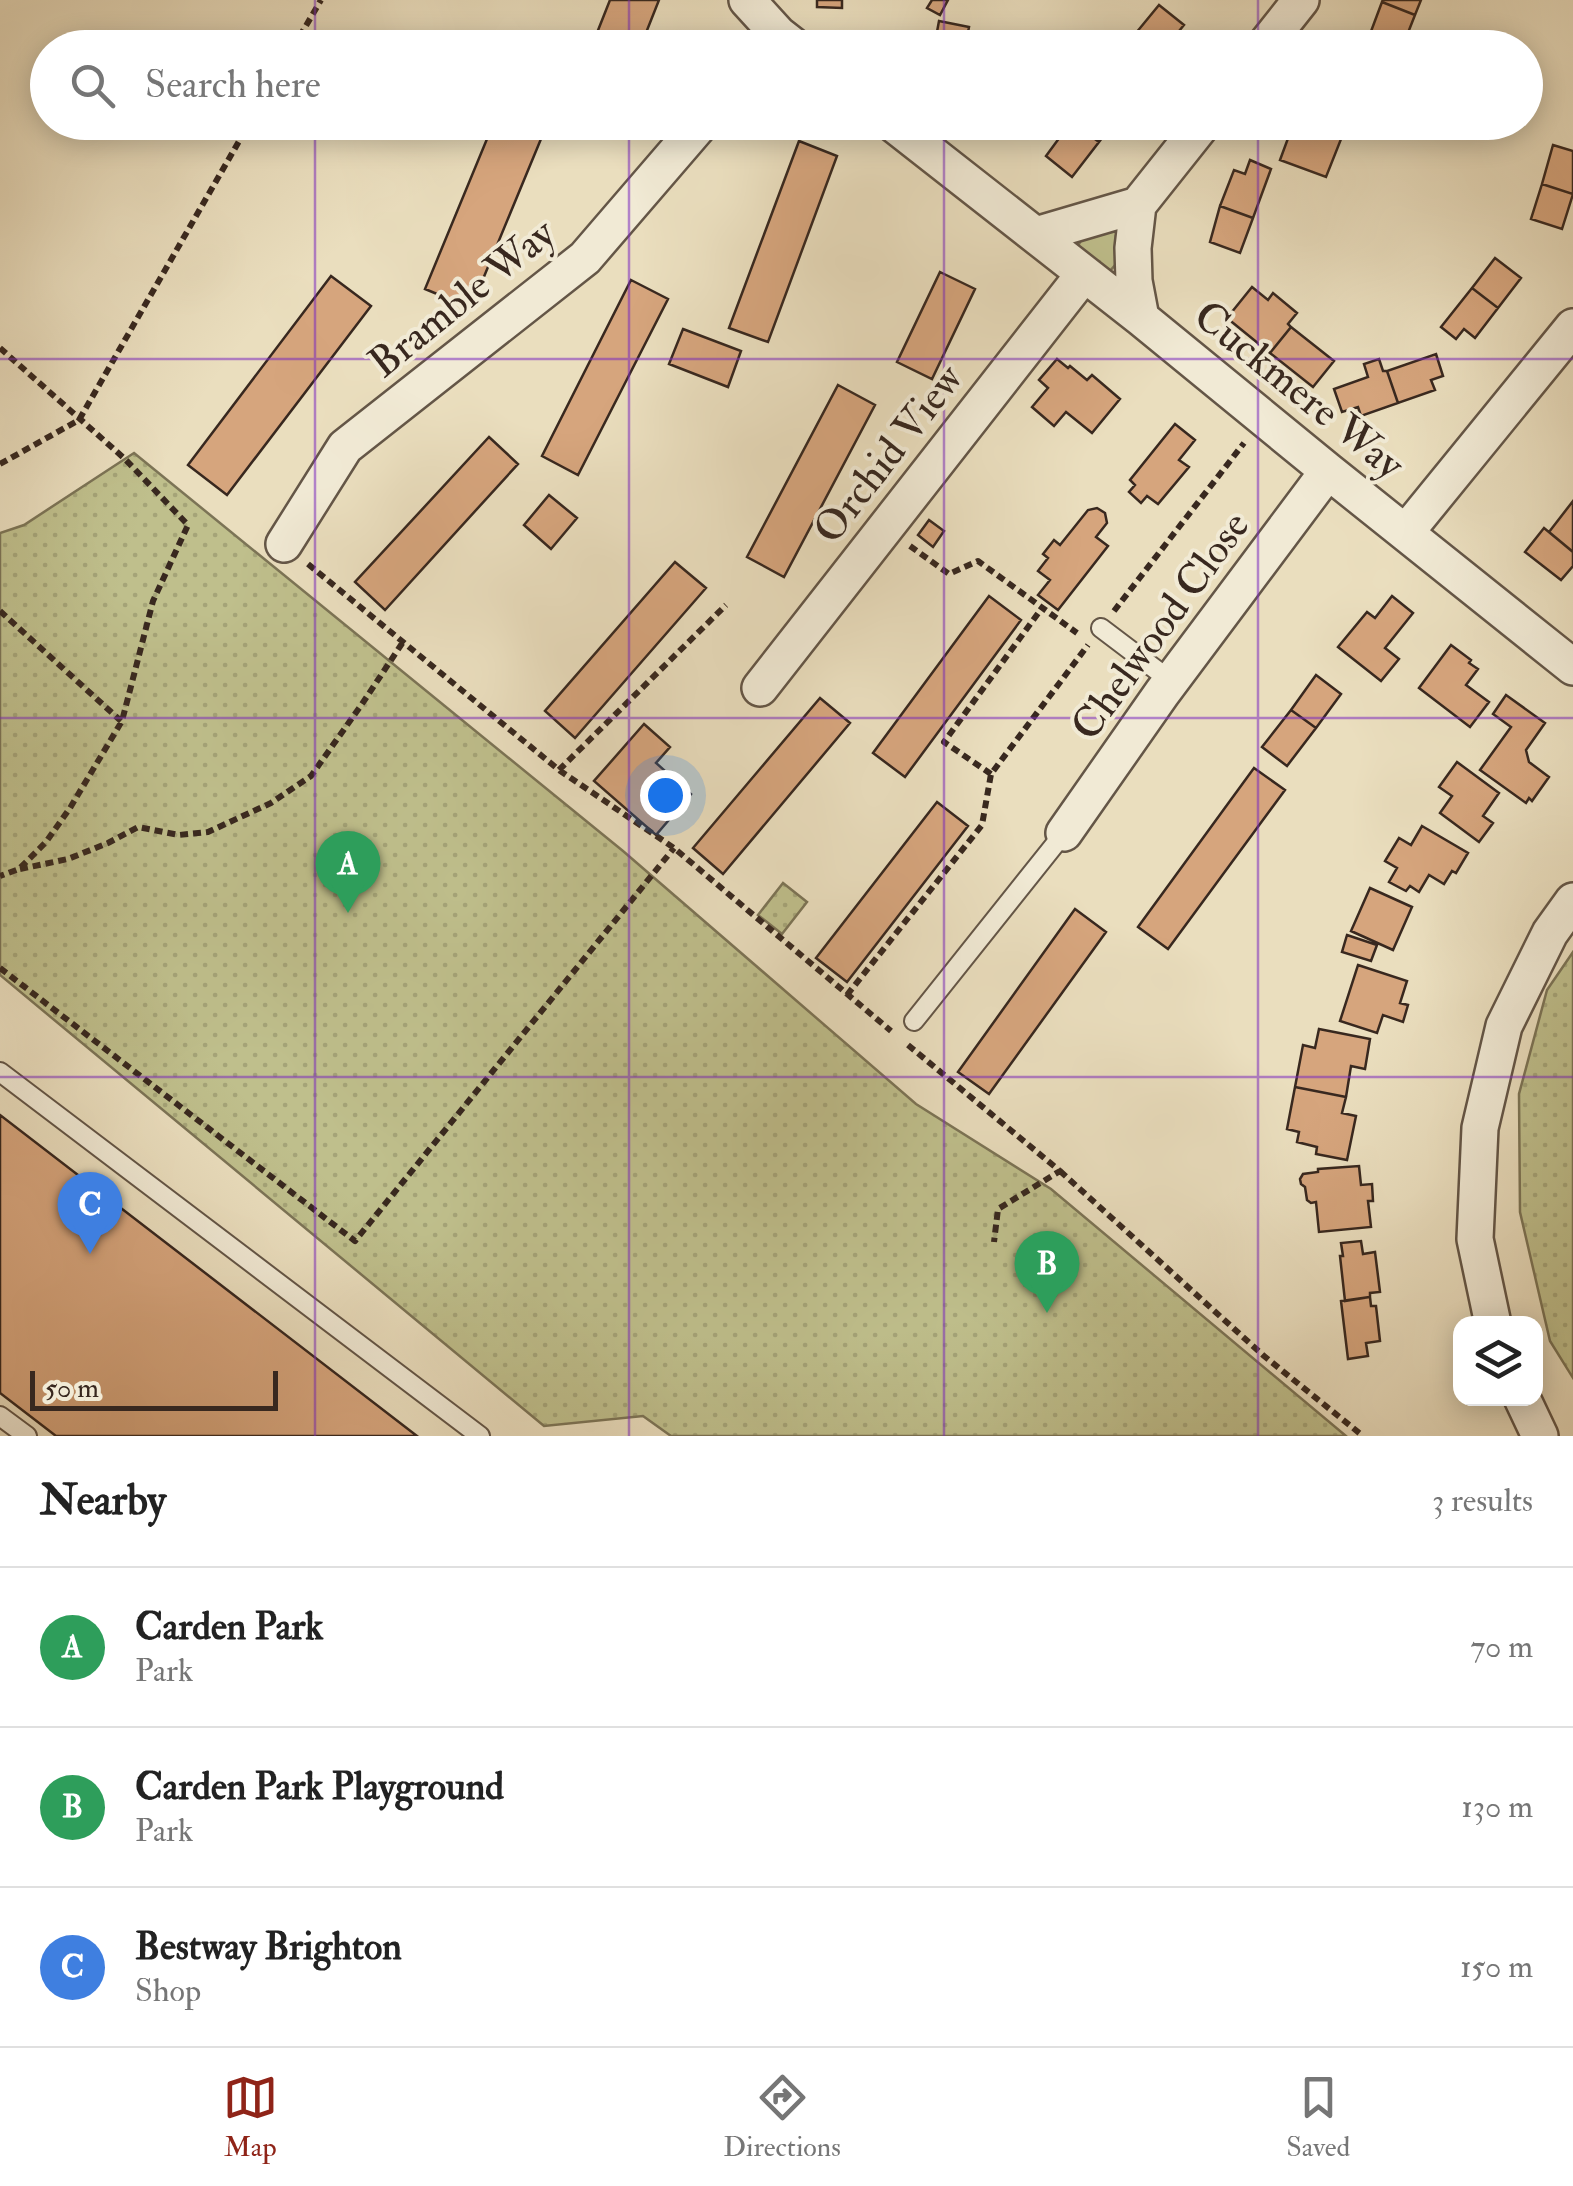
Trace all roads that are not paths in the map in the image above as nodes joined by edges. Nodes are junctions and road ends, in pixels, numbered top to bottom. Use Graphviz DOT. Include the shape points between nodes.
graph roads {
  1 [pos="747,0"];
  2 [pos="1301,0"];
  3 [pos="770,30"];
  4 [pos="1277,30"];
  5 [pos="687,140"];
  6 [pos="915,140"];
  7 [pos="1190,140"];
  8 [pos="1138,204"];
  9 [pos="1036,236"];
  10 [pos="1084,274"];
  11 [pos="1141,318"];
  12 [pos="1573,328"];
  13 [pos="1328,471"];
  14 [pos="1406,532"];
  15 [pos="284,544"];
  16 [pos="1101,628"];
  17 [pos="1573,668"];
  18 [pos="1171,680"];
  19 [pos="760,688"];
  20 [pos="1064,832"];
  21 [pos="1573,900"];
  22 [pos="914,1021"];
  23 [pos="0,1072"];
  24 [pos="1491,1316"];
  25 [pos="0,1416"];
  26 [pos="27,1436"];
  27 [pos="480,1436"];
  1 -- 3 [label="street"];
  2 -- 4 [label="street"];
  5 -- 15 [label="street, Bramble Way" via="585,258 345,447"];
  6 -- 9 [label="street"];
  7 -- 8 [label="street"];
  8 -- 9 [label="street"];
  8 -- 11 [label="street, Cuckmere Way" via="1132,248"];
  9 -- 10 [label="street"];
  10 -- 11 [label="street"];
  10 -- 19 [label="street, Orchid View"];
  11 -- 13 [label="street, Cuckmere Way"];
  12 -- 14 [label="street"];
  13 -- 14 [label="street, Cuckmere Way"];
  13 -- 18 [label="street, Chelwood Close"];
  14 -- 17 [label="street, Cuckmere Way"];
  16 -- 18 [label="lane"];
  18 -- 20 [label="street, Chelwood Close"];
  20 -- 22 [label="lane"];
  21 -- 24 [label="street" via="1504,1026 1480,1128 1476,1239"];
  23 -- 27 [label="lane"];
  25 -- 26 [label="lane"];
}
